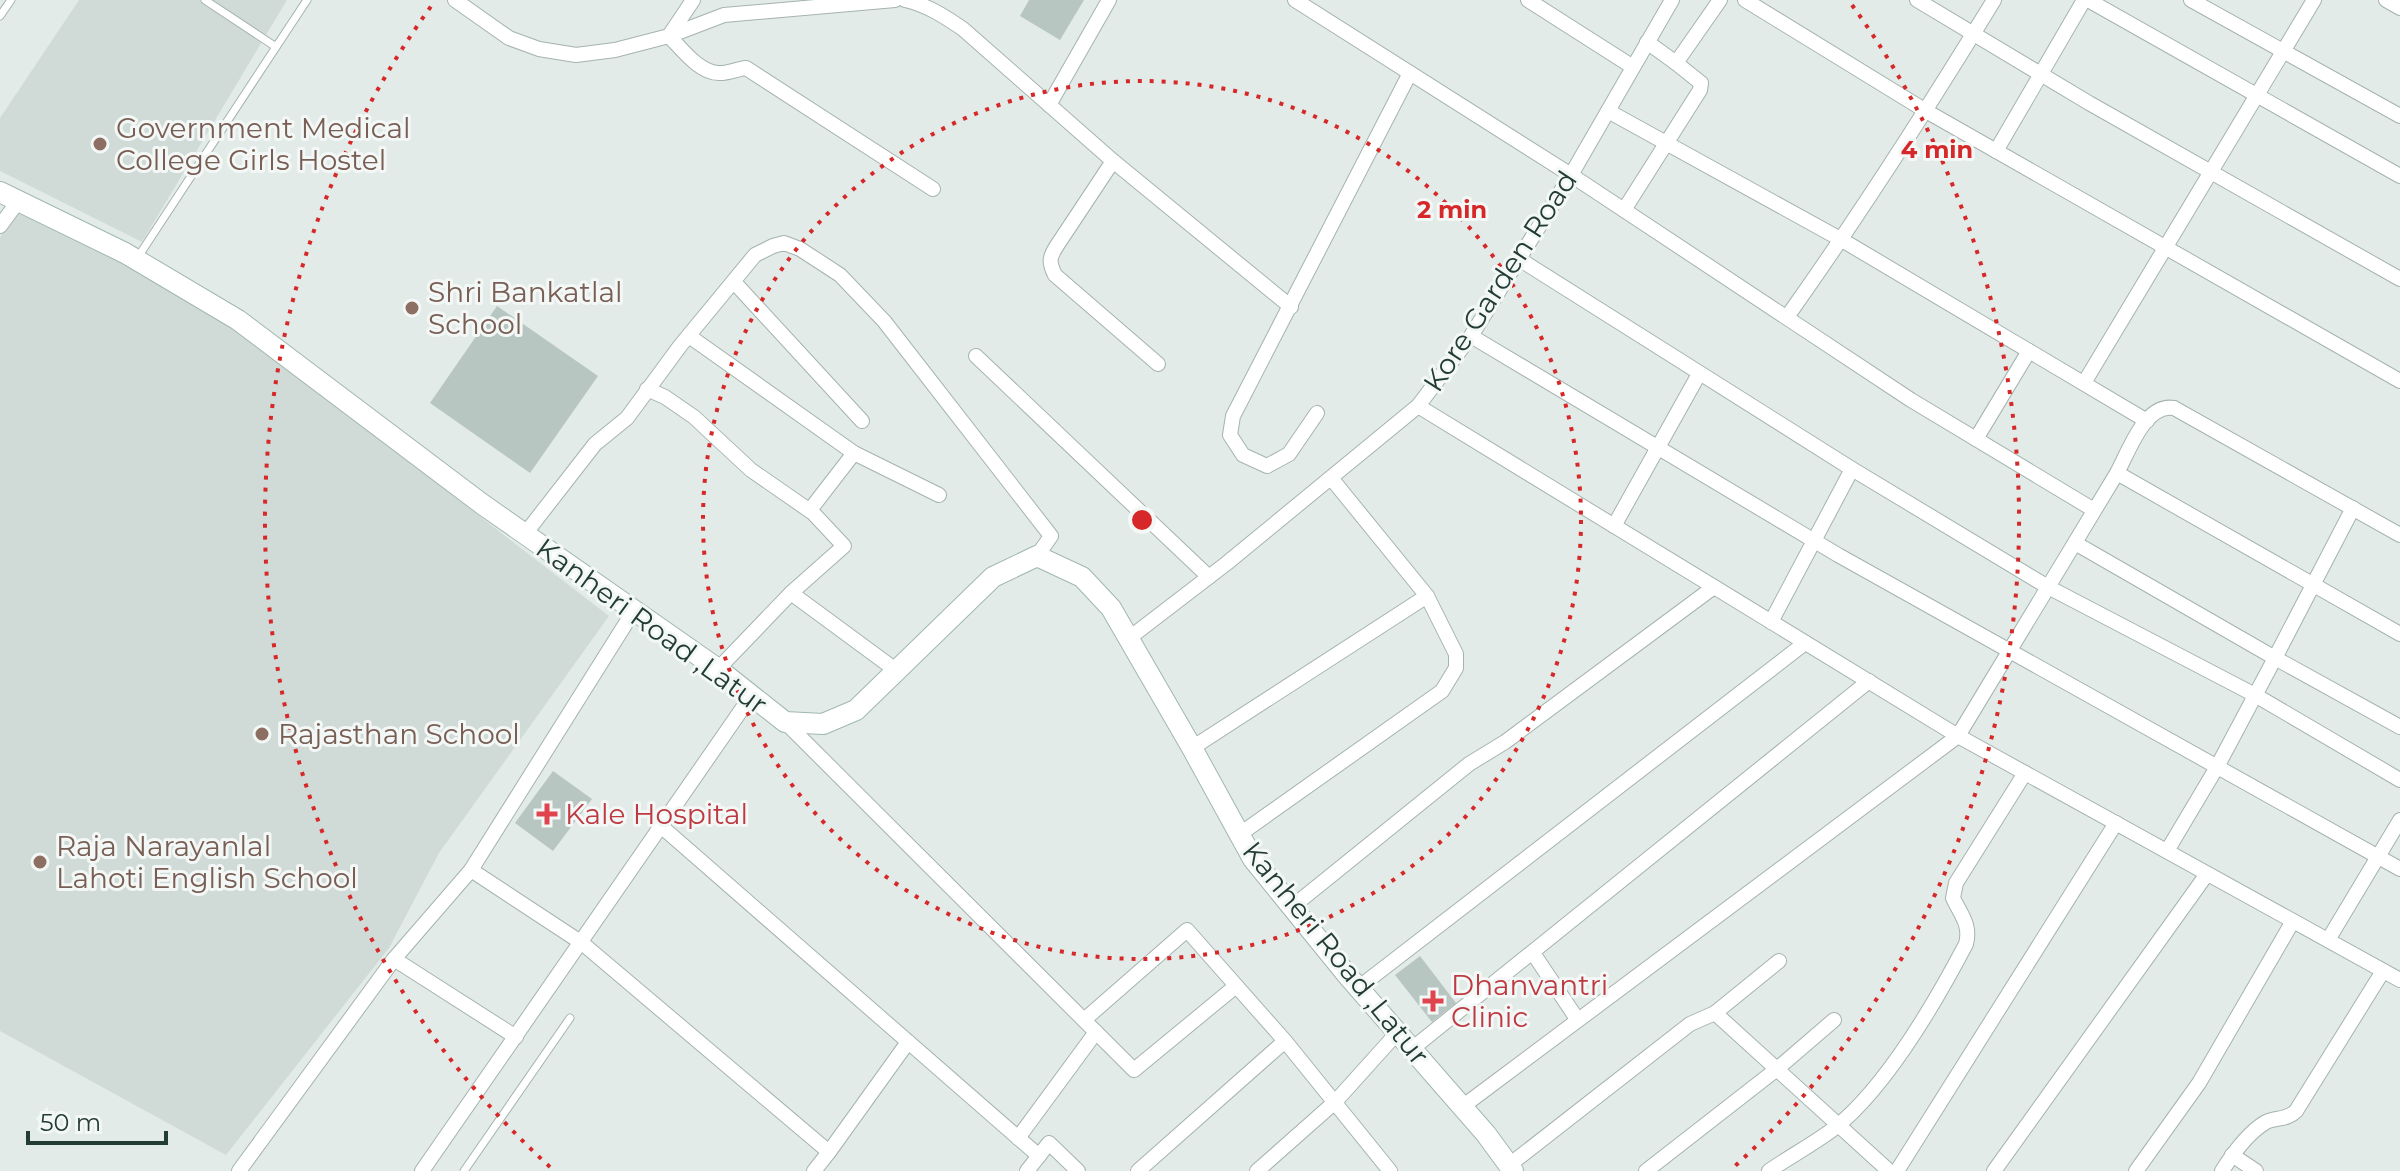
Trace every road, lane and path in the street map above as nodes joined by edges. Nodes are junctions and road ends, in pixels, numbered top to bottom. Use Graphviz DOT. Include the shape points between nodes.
graph roads {
  1 [pos="11,0"];
  2 [pos="205,0"];
  3 [pos="307,0"];
  4 [pos="455,0"];
  5 [pos="693,0"];
  6 [pos="895,0"];
  7 [pos="905,0"];
  8 [pos="1109,0"];
  9 [pos="1295,0"];
  10 [pos="1672,0"];
  11 [pos="1720,0"];
  12 [pos="1745,0"];
  13 [pos="1917,0"];
  14 [pos="1994,0"];
  15 [pos="2086,0"];
  16 [pos="2191,0"];
  17 [pos="2314,0"];
  18 [pos="2386,0"];
  19 [pos="1533,1"];
  20 [pos="2400,8"];
  21 [pos="0,16"];
  22 [pos="1973,34"];
  23 [pos="669,36"];
  24 [pos="1647,42"];
  25 [pos="276,47"];
  26 [pos="2282,53"];
  27 [pos="1676,63"];
  28 [pos="1633,67"];
  29 [pos="1410,73"];
  30 [pos="2041,74"];
  31 [pos="2256,97"];
  32 [pos="1049,105"];
  33 [pos="1608,111"];
  34 [pos="1926,111"];
  35 [pos="2400,116"];
  36 [pos="1667,143"];
  37 [pos="1996,151"];
  38 [pos="1113,161"];
  39 [pos="2211,172"];
  40 [pos="1571,175"];
  41 [pos="2400,176"];
  42 [pos="933,189"];
  43 [pos="10,196"];
  44 [pos="1624,210"];
  45 [pos="0,226"];
  46 [pos="1842,240"];
  47 [pos="2166,247"];
  48 [pos="137,259"];
  49 [pos="1519,259"];
  50 [pos="2400,279"];
  51 [pos="734,282"];
  52 [pos="1291,307"];
  53 [pos="1787,317"];
  54 [pos="689,336"];
  55 [pos="1471,336"];
  56 [pos="2029,351"];
  57 [pos="976,356"];
  58 [pos="1158,364"];
  59 [pos="1699,374"];
  60 [pos="2400,381"];
  61 [pos="2084,383"];
  62 [pos="647,389"];
  63 [pos="1418,406"];
  64 [pos="1317,413"];
  65 [pos="862,421"];
  66 [pos="2147,421"];
  67 [pos="1976,439"];
  68 [pos="1657,447"];
  69 [pos="854,453"];
  70 [pos="1852,469"];
  71 [pos="2117,473"];
  72 [pos="1331,478"];
  73 [pos="939,495"];
  74 [pos="2353,508"];
  75 [pos="810,510"];
  76 [pos="2094,510"];
  77 [pos="1614,526"];
  78 [pos="525,534"];
  79 [pos="2400,535"];
  80 [pos="1813,540"];
  81 [pos="2075,543"];
  82 [pos="1037,556"];
  83 [pos="1209,577"];
  84 [pos="2313,585"];
  85 [pos="1714,587"];
  86 [pos="2048,587"];
  87 [pos="791,593"];
  88 [pos="1427,596"];
  89 [pos="633,612"];
  90 [pos="1771,622"];
  91 [pos="2400,634"];
  92 [pos="1128,639"];
  93 [pos="1805,643"];
  94 [pos="2011,650"];
  95 [pos="2275,658"];
  96 [pos="718,669"];
  97 [pos="897,671"];
  98 [pos="1869,681"];
  99 [pos="2255,695"];
  100 [pos="751,696"];
  101 [pos="785,722"];
  102 [pos="2400,727"];
  103 [pos="1958,736"];
  104 [pos="1192,748"];
  105 [pos="2217,767"];
  106 [pos="2025,773"];
  107 [pos="2400,780"];
  108 [pos="2400,820"];
  109 [pos="2116,823"];
  110 [pos="662,827"];
  111 [pos="1240,834"];
  112 [pos="2167,851"];
  113 [pos="2378,857"];
  114 [pos="2400,869"];
  115 [pos="471,870"];
  116 [pos="2207,874"];
  117 [pos="1292,907"];
  118 [pos="2293,921"];
  119 [pos="2328,940"];
  120 [pos="582,943"];
  121 [pos="1533,953"];
  122 [pos="394,959"];
  123 [pos="1779,961"];
  124 [pos="2383,971"];
  125 [pos="2400,980"];
  126 [pos="1236,986"];
  127 [pos="1358,988"];
  128 [pos="1715,1013"];
  129 [pos="570,1018"];
  130 [pos="1577,1019"];
  131 [pos="1084,1020"];
  132 [pos="1834,1020"];
  133 [pos="1096,1032"];
  134 [pos="1398,1032"];
  135 [pos="516,1037"];
  136 [pos="1285,1041"];
  137 [pos="908,1042"];
  138 [pos="1413,1048"];
  139 [pos="1777,1069"];
  140 [pos="1335,1102"];
  141 [pos="1462,1107"];
  142 [pos="1840,1124"];
  143 [pos="1018,1138"];
  144 [pos="829,1152"];
  145 [pos="2232,1155"];
  146 [pos="1039,1156"];
  147 [pos="1379,1168"];
  148 [pos="1511,1168"];
  149 [pos="239,1171"];
  150 [pos="422,1171"];
  151 [pos="464,1171"];
  152 [pos="814,1171"];
  153 [pos="1027,1171"];
  154 [pos="1078,1171"];
  155 [pos="1138,1171"];
  156 [pos="1257,1171"];
  157 [pos="1646,1171"];
  158 [pos="1769,1171"];
  159 [pos="1889,1171"];
  160 [pos="1897,1171"];
  161 [pos="1994,1171"];
  162 [pos="2136,1171"];
  163 [pos="2222,1171"];
  164 [pos="2256,1171"];
  1 -- 21 [label="lane"];
  2 -- 25 [label="lane"];
  3 -- 25 [label="lane"];
  4 -- 23 [label="street" via="509,38 539,49 576,55"];
  5 -- 23 [label="street"];
  6 -- 23 [label="street" via="724,15"];
  7 -- 32 [label="street" via="944,15"];
  8 -- 32 [label="street"];
  9 -- 29 [label="street"];
  10 -- 24 [label="street, Kore Garden Road"];
  11 -- 27 [label="street"];
  12 -- 34 [label="street"];
  13 -- 22 [label="street"];
  14 -- 22 [label="street"];
  15 -- 30 [label="street"];
  15 -- 31 [label="street"];
  16 -- 26 [label="street"];
  17 -- 26 [label="street"];
  18 -- 20 [label="street"];
  19 -- 28 [label="street"];
  22 -- 30 [label="street"];
  22 -- 34 [label="street"];
  23 -- 42 [label="street" via="712,72 746,68"];
  24 -- 27 [label="street"];
  24 -- 28 [label="street, Kore Garden Road"];
  25 -- 48 [label="lane"];
  26 -- 31 [label="street"];
  26 -- 35 [label="street"];
  27 -- 36 [label="street" via="1701,83"];
  28 -- 33 [label="street, Kore Garden Road"];
  29 -- 40 [label="street"];
  29 -- 52 [label="street"];
  30 -- 37 [label="street"];
  30 -- 39 [label="street"];
  31 -- 39 [label="street"];
  31 -- 41 [label="street"];
  32 -- 38 [label="street"];
  33 -- 36 [label="street"];
  33 -- 40 [label="street, Kore Garden Road"];
  34 -- 37 [label="street"];
  34 -- 46 [label="street"];
  36 -- 44 [label="street"];
  36 -- 46 [label="street"];
  37 -- 47 [label="street"];
  38 -- 52 [label="street"];
  38 -- 58 [label="street" via="1056,247 1050,266"];
  39 -- 47 [label="street"];
  39 -- 50 [label="street"];
  40 -- 44 [label="street"];
  40 -- 49 [label="street, Kore Garden Road"];
  43 -- 45 [label="street"];
  43 -- 48 [label="street, Kanheri Road ,Latur"];
  44 -- 53 [label="street"];
  46 -- 53 [label="street"];
  46 -- 56 [label="street"];
  47 -- 60 [label="street"];
  47 -- 61 [label="street"];
  48 -- 78 [label="street, Kanheri Road ,Latur" via="238,320"];
  49 -- 55 [label="street, Kore Garden Road"];
  49 -- 59 [label="street"];
  51 -- 54 [label="street"];
  51 -- 65 [label="street"];
  51 -- 82 [label="street" via="755,255 784,243 840,275 884,321 1051,536"];
  52 -- 64 [label="street" via="1233,416 1230,435 1243,455 1267,466 1289,454"];
  53 -- 67 [label="street"];
  54 -- 62 [label="street"];
  54 -- 69 [label="street"];
  55 -- 63 [label="street, Kore Garden Road"];
  55 -- 68 [label="street"];
  56 -- 61 [label="street"];
  56 -- 67 [label="street"];
  57 -- 83 [label="street"];
  59 -- 68 [label="street"];
  59 -- 70 [label="street"];
  61 -- 66 [label="street"];
  62 -- 75 [label="street" via="694,417 751,470"];
  62 -- 78 [label="street" via="627,418 595,444"];
  63 -- 72 [label="street, Kore Garden Road"];
  63 -- 77 [label="street"];
  66 -- 71 [label="street"];
  66 -- 74 [label="street" via="2164,406 2174,408"];
  67 -- 76 [label="street"];
  68 -- 77 [label="street"];
  68 -- 80 [label="street"];
  69 -- 73 [label="street"];
  69 -- 75 [label="street"];
  70 -- 80 [label="street"];
  70 -- 86 [label="street"];
  71 -- 76 [label="street"];
  71 -- 84 [label="street"];
  72 -- 83 [label="street, Kore Garden Road"];
  72 -- 88 [label="street"];
  74 -- 79 [label="street"];
  74 -- 84 [label="street"];
  75 -- 87 [label="street" via="844,546"];
  76 -- 81 [label="street"];
  77 -- 85 [label="street"];
  78 -- 89 [label="street, Kanheri Road ,Latur"];
  80 -- 90 [label="street"];
  80 -- 94 [label="street"];
  81 -- 86 [label="street"];
  81 -- 95 [label="street"];
  82 -- 92 [label="street, Kanheri Road ,Latur" via="1082,577 1111,608"];
  82 -- 97 [label="street, Kanheri Road ,Latur" via="993,577"];
  83 -- 92 [label="street, Kore Garden Road"];
  84 -- 91 [label="street"];
  84 -- 95 [label="street"];
  85 -- 90 [label="street"];
  85 -- 117 [label="street" via="1469,764"];
  86 -- 94 [label="street"];
  86 -- 99 [label="street"];
  87 -- 96 [label="street"];
  87 -- 97 [label="street"];
  88 -- 104 [label="street"];
  88 -- 111 [label="street" via="1456,654 1456,668 1442,691"];
  89 -- 96 [label="street, Kanheri Road ,Latur"];
  89 -- 115 [label="street"];
  90 -- 93 [label="street"];
  92 -- 104 [label="street, Kanheri Road ,Latur"];
  93 -- 98 [label="street"];
  93 -- 127 [label="street"];
  94 -- 103 [label="street"];
  94 -- 105 [label="street"];
  95 -- 99 [label="street"];
  95 -- 102 [label="street"];
  96 -- 100 [label="street, Kanheri Road ,Latur"];
  97 -- 101 [label="street, Kanheri Road ,Latur" via="856,710 823,724"];
  98 -- 103 [label="street"];
  98 -- 121 [label="street"];
  99 -- 105 [label="street"];
  99 -- 107 [label="street"];
  100 -- 101 [label="street, Kanheri Road ,Latur"];
  100 -- 110 [label="street"];
  101 -- 131 [label="street"];
  103 -- 106 [label="street"];
  103 -- 130 [label="street"];
  104 -- 111 [label="street, Kanheri Road ,Latur"];
  105 -- 112 [label="street"];
  105 -- 113 [label="street"];
  106 -- 109 [label="street"];
  106 -- 142 [label="street" via="1953,891 1969,932 1966,944 1874,1090"];
  108 -- 113 [label="street"];
  109 -- 112 [label="street"];
  109 -- 160 [label="street"];
  110 -- 120 [label="street"];
  110 -- 137 [label="street"];
  111 -- 117 [label="street, Kanheri Road ,Latur"];
  112 -- 116 [label="street"];
  113 -- 114 [label="street"];
  113 -- 119 [label="street"];
  115 -- 120 [label="street"];
  115 -- 122 [label="street"];
  116 -- 118 [label="street"];
  116 -- 161 [label="street"];
  117 -- 127 [label="street, Kanheri Road ,Latur"];
  118 -- 119 [label="street"];
  118 -- 162 [label="street" via="2199,1083"];
  119 -- 124 [label="street"];
  120 -- 135 [label="street"];
  120 -- 144 [label="street"];
  121 -- 130 [label="street"];
  121 -- 138 [label="street"];
  122 -- 135 [label="street"];
  122 -- 149 [label="street"];
  123 -- 128 [label="street"];
  124 -- 125 [label="street"];
  124 -- 145 [label="street" via="2296,1111 2264,1124"];
  126 -- 131 [label="street" via="1187,930"];
  126 -- 133 [label="street" via="1134,1070"];
  126 -- 136 [label="street"];
  127 -- 134 [label="street, Kanheri Road ,Latur"];
  128 -- 139 [label="street"];
  128 -- 148 [label="street" via="1690,1024"];
  129 -- 151 [label="lane"];
  130 -- 141 [label="street"];
  131 -- 133 [label="street"];
  132 -- 139 [label="street"];
  133 -- 143 [label="street"];
  134 -- 138 [label="street, Kanheri Road ,Latur"];
  134 -- 140 [label="street"];
  135 -- 150 [label="street"];
  136 -- 140 [label="street"];
  136 -- 155 [label="street"];
  137 -- 143 [label="street"];
  137 -- 144 [label="street"];
  138 -- 141 [label="street, Kanheri Road ,Latur"];
  139 -- 142 [label="street"];
  139 -- 157 [label="street"];
  140 -- 147 [label="street"];
  140 -- 156 [label="street"];
  141 -- 148 [label="street, Kanheri Road ,Latur"];
  142 -- 158 [label="street"];
  142 -- 159 [label="street"];
  143 -- 146 [label="street"];
  144 -- 152 [label="street"];
  145 -- 163 [label="street"];
  145 -- 164 [label="street"];
  146 -- 153 [label="street"];
  146 -- 154 [label="street" via="1049,1143"];
}
